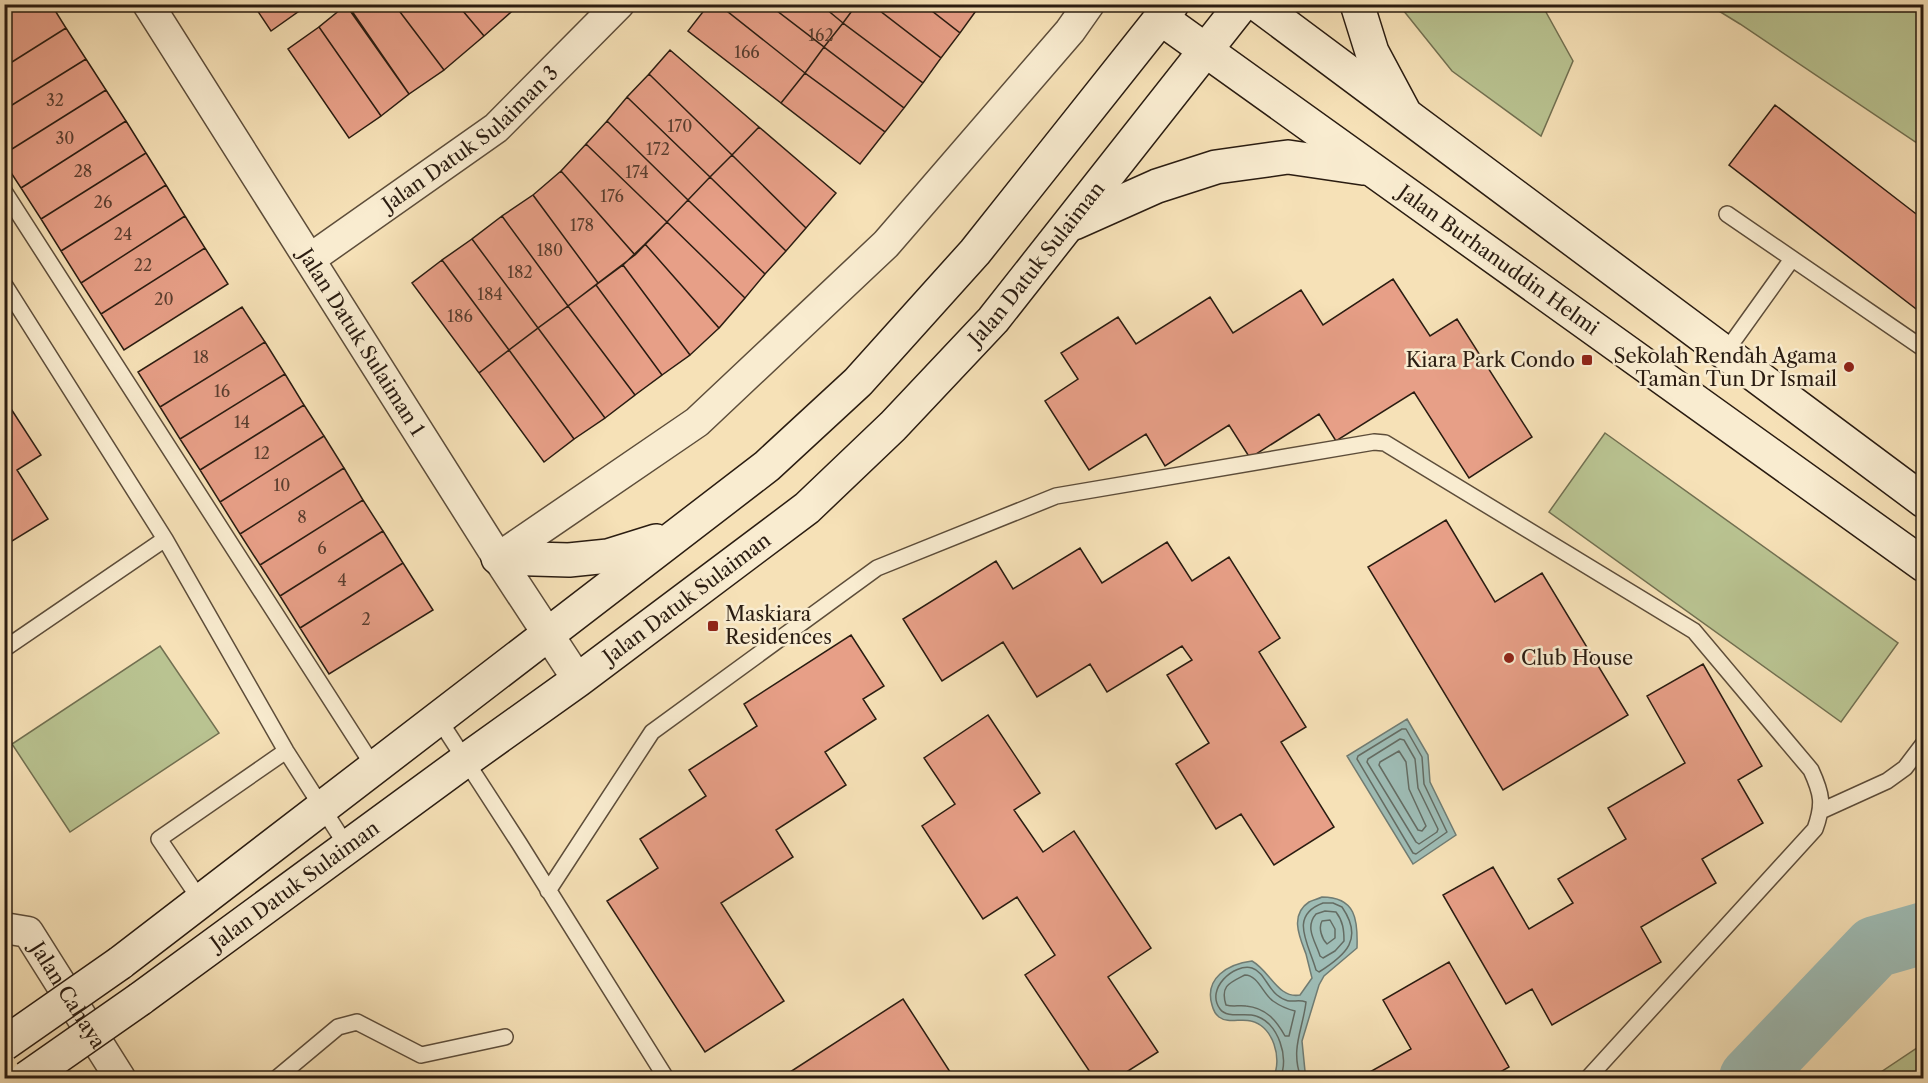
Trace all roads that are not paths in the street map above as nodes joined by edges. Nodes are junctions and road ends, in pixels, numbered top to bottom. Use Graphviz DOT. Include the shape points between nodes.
graph roads {
  1 [pos="148,4"];
  2 [pos="619,4"];
  3 [pos="1089,4"];
  4 [pos="1242,4"];
  5 [pos="1257,4"];
  6 [pos="1357,4"];
  7 [pos="1167,12"];
  8 [pos="1206,51"];
  9 [pos="1407,117"];
  10 [pos="1371,170"];
  11 [pos="4,191"];
  12 [pos="1727,214"];
  13 [pos="1070,225"];
  14 [pos="310,259"];
  15 [pos="1792,260"];
  16 [pos="4,284"];
  17 [pos="1923,349"];
  18 [pos="1724,354"];
  19 [pos="1923,501"];
  20 [pos="677,534"];
  21 [pos="165,539"];
  22 [pos="498,558"];
  23 [pos="1923,565"];
  24 [pos="548,633"];
  25 [pos="4,650"];
  26 [pos="578,680"];
  27 [pos="438,718"];
  28 [pos="1923,743"];
  29 [pos="286,752"];
  30 [pos="466,760"];
  31 [pos="374,767"];
  32 [pos="322,807"];
  33 [pos="1821,811"];
  34 [pos="348,848"];
  35 [pos="548,891"];
  36 [pos="201,901"];
  37 [pos="4,928"];
  38 [pos="505,1037"];
  39 [pos="4,1044"];
  40 [pos="27,1078"];
  41 [pos="120,1078"];
  42 [pos="277,1078"];
  43 [pos="666,1078"];
  44 [pos="1588,1078"];
  1 -- 14 [label="street, Jalan Datuk Sulaiman 1"];
  2 -- 14 [label="street, Jalan Datuk Sulaiman 3" via="496,128"];
  3 -- 22 [label="street" via="886,244 697,422"];
  4 -- 8 [label="main road, Jalan Datuk Sulaiman"];
  5 -- 9 [label="main road"];
  6 -- 9 [label="main road" via="1372,52"];
  7 -- 8 [label="main road, Jalan Burhanuddin Helmi"];
  7 -- 20 [label="main road" via="975,252 858,382 767,466"];
  8 -- 10 [label="main road, Jalan Burhanuddin Helmi"];
  8 -- 13 [label="main road, Jalan Datuk Sulaiman"];
  9 -- 18 [label="main road"];
  10 -- 13 [label="main road" via="1288,157 1216,167 1157,186"];
  10 -- 23 [label="main road, Jalan Burhanuddin Helmi"];
  11 -- 31 [label="lane"];
  12 -- 15 [label="lane"];
  13 -- 26 [label="main road, Jalan Datuk Sulaiman" via="993,320 893,426 807,508"];
  14 -- 22 [label="street, Jalan Datuk Sulaiman 1"];
  15 -- 17 [label="lane"];
  15 -- 18 [label="lane"];
  16 -- 21 [label="lane"];
  18 -- 19 [label="main road"];
  20 -- 22 [label="main road" via="608,556 568,560"];
  20 -- 24 [label="main road"];
  21 -- 25 [label="lane"];
  21 -- 29 [label="lane"];
  22 -- 24 [label="street, Jalan Datuk Sulaiman 1"];
  24 -- 26 [label="street, Jalan Datuk Sulaiman 1"];
  24 -- 27 [label="main road"];
  26 -- 30 [label="main road, Jalan Datuk Sulaiman"];
  27 -- 30 [label="lane"];
  27 -- 31 [label="main road"];
  28 -- 33 [label="lane" via="1905,768 1887,782"];
  29 -- 32 [label="lane"];
  29 -- 36 [label="lane" via="159,838"];
  30 -- 34 [label="main road, Jalan Datuk Sulaiman"];
  30 -- 35 [label="lane"];
  31 -- 32 [label="main road"];
  32 -- 34 [label="lane"];
  32 -- 36 [label="main road"];
  33 -- 35 [label="lane" via="1821,791 1811,770 1694,631 1385,442 1374,442 1056,496 877,568 652,732"];
  33 -- 44 [label="lane" via="1815,829"];
  34 -- 40 [label="main road, Jalan Datuk Sulaiman, bridge"];
  35 -- 43 [label="lane"];
  36 -- 39 [label="main road, bridge"];
  37 -- 41 [label="street, Jalan Cahaya" via="28,932"];
  38 -- 42 [label="lane" via="421,1055 357,1022 338,1027"];
}
